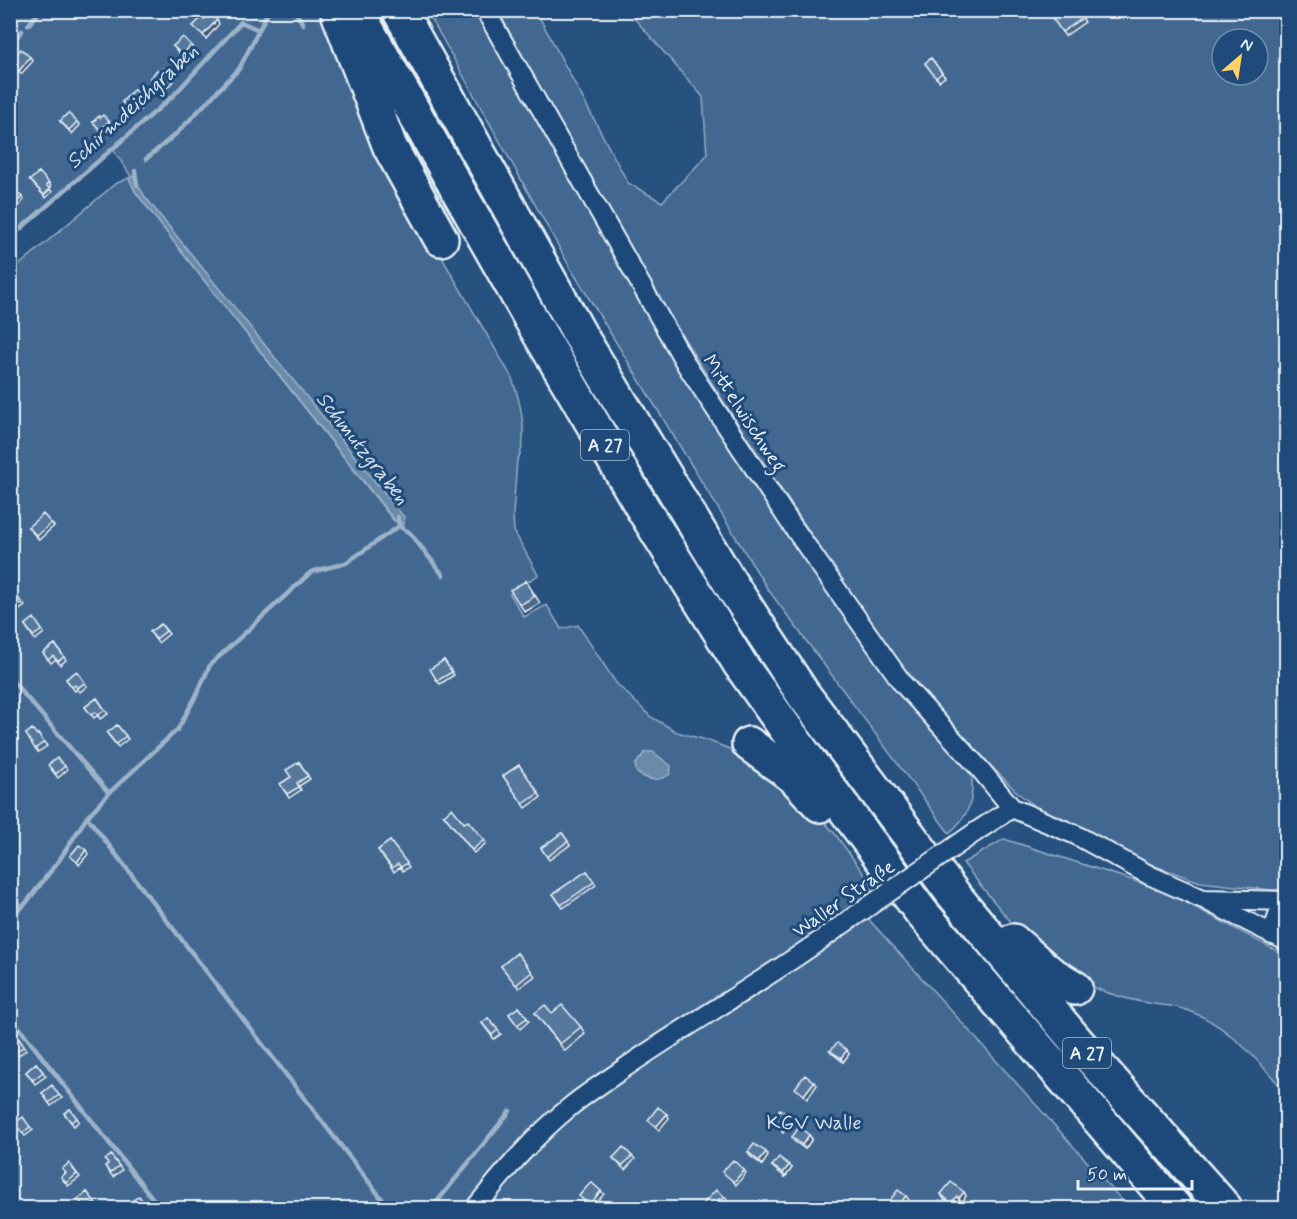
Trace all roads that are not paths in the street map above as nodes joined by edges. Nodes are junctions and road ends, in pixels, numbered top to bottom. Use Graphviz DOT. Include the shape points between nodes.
graph roads {
  1 [pos="337,10"];
  2 [pos="356,10"];
  3 [pos="399,10"];
  4 [pos="485,10"];
  5 [pos="441,239"];
  6 [pos="749,744"];
  7 [pos="1012,808"];
  8 [pos="883,861"];
  9 [pos="954,895"];
  10 [pos="1203,899"];
  11 [pos="1284,902"];
  12 [pos="1279,938"];
  13 [pos="1076,988"];
  14 [pos="475,1209"];
  15 [pos="1175,1209"];
  16 [pos="1225,1209"];
  1 -- 5 [label="highway" via="390,147"];
  2 -- 8 [label="highway, A 27" via="651,523 740,664"];
  3 -- 9 [label="highway, A 27" via="580,335 732,586 803,694"];
  4 -- 7 [label="street, Mittelwischweg" via="693,376 903,684"];
  6 -- 8 [label="highway" via="794,777 839,825"];
  7 -- 10 [label="street" via="1076,835"];
  7 -- 14 [label="street, Waller Straße, bridge" via="795,960 648,1052 572,1105 506,1169"];
  8 -- 15 [label="highway, A 27" via="945,940"];
  9 -- 13 [label="highway" via="1050,973"];
  9 -- 16 [label="highway, A 27"];
  10 -- 11 [label="street"];
  10 -- 12 [label="street"];
  11 -- 12 [label="street"];
}
